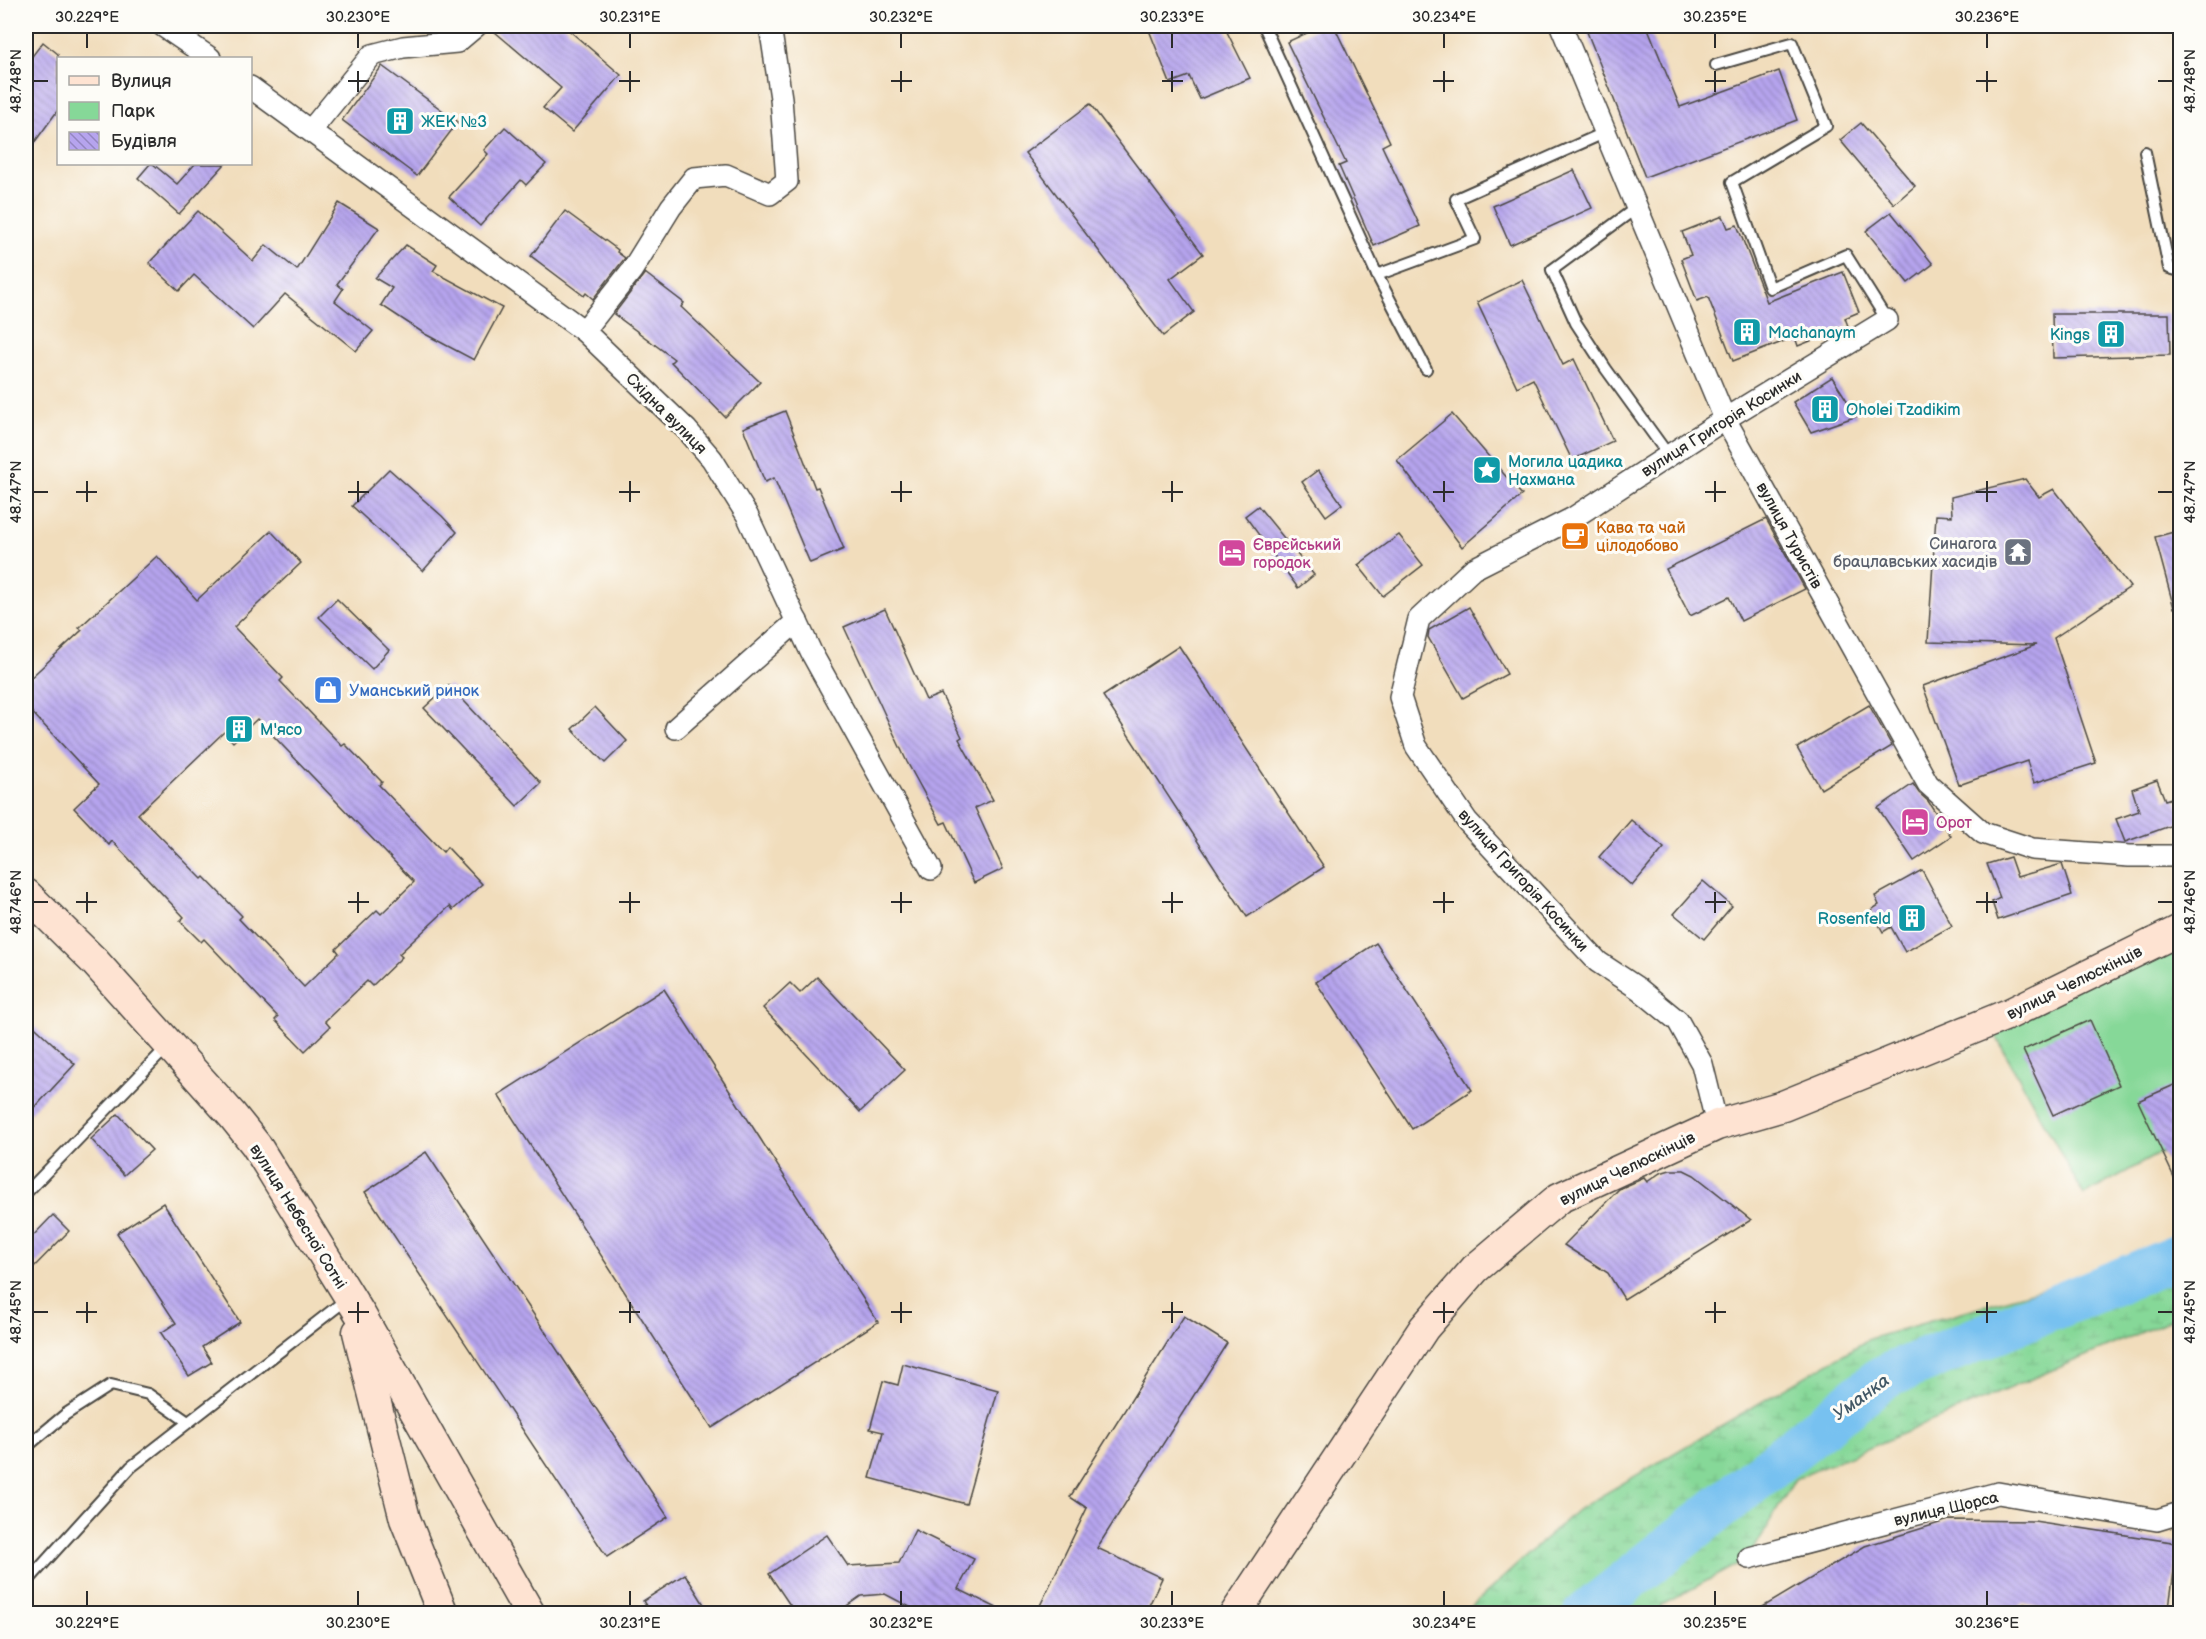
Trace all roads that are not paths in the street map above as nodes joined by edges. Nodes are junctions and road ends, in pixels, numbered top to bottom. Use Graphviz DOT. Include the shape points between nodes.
graph roads {
  1 [pos="163,26"];
  2 [pos="476,26"];
  3 [pos="770,26"];
  4 [pos="1264,26"];
  5 [pos="1561,26"];
  6 [pos="209,57"];
  7 [pos="1716,65"];
  8 [pos="252,88"];
  9 [pos="311,130"];
  10 [pos="1604,133"];
  11 [pos="2145,152"];
  12 [pos="1636,208"];
  13 [pos="2181,271"];
  14 [pos="1377,275"];
  15 [pos="1887,320"];
  16 [pos="584,331"];
  17 [pos="1426,369"];
  18 [pos="1725,419"];
  19 [pos="1669,456"];
  20 [pos="797,621"];
  21 [pos="676,728"];
  22 [pos="2181,856"];
  23 [pos="932,869"];
  24 [pos="26,894"];
  25 [pos="2181,930"];
  26 [pos="169,1045"];
  27 [pos="1717,1125"];
  28 [pos="26,1193"];
  29 [pos="350,1297"];
  30 [pos="188,1422"];
  31 [pos="26,1442"];
  32 [pos="2181,1513"];
  33 [pos="1749,1558"];
  34 [pos="26,1583"];
  35 [pos="528,1612"];
  36 [pos="443,1614"];
  37 [pos="1235,1614"];
  1 -- 6 [label="street"];
  2 -- 9 [label="street" via="457,42 403,47 372,55"];
  3 -- 16 [label="street" via="787,181 770,194 726,175 694,178 632,270"];
  4 -- 14 [label="lane"];
  5 -- 10 [label="street, вулиця Туристів"];
  7 -- 15 [label="lane" via="1792,44 1826,126 1732,182 1770,288 1846,255"];
  8 -- 9 [label="street, Східна вулиця"];
  9 -- 16 [label="street, Східна вулиця"];
  10 -- 12 [label="street, вулиця Туристів"];
  10 -- 14 [label="lane" via="1456,200 1474,239"];
  11 -- 13 [label="lane" via="2169,268"];
  12 -- 18 [label="street, вулиця Туристів"];
  12 -- 19 [label="lane" via="1552,270 1576,323"];
  14 -- 17 [label="lane"];
  15 -- 18 [label="street, вулиця Григорія Косинки"];
  16 -- 20 [label="street, Східна вулиця" via="712,459 747,515"];
  18 -- 19 [label="street, вулиця Григорія Косинки"];
  18 -- 22 [label="street, вулиця Туристів" via="1928,784 1983,833 2032,849"];
  19 -- 27 [label="street, вулиця Григорія Косинки" via="1573,518 1473,569 1419,619 1400,697 1416,746 1467,821 1598,962 1678,1021 1702,1064"];
  20 -- 21 [label="street"];
  20 -- 23 [label="street, Східна вулиця"];
  24 -- 26 [label="main road, вулиця Небесної Сотні" via="95,962"];
  25 -- 27 [label="main road, вулиця Челюскінців" via="2009,1014 1783,1106"];
  26 -- 28 [label="lane"];
  26 -- 29 [label="main road, вулиця Небесної Сотні" via="256,1145"];
  27 -- 37 [label="main road, вулиця Челюскінців" via="1559,1198 1474,1269 1424,1328"];
  29 -- 30 [label="lane"];
  29 -- 35 [label="main road, вулиця Небесної Сотні"];
  29 -- 36 [label="main road" via="405,1519"];
  30 -- 31 [label="lane" via="148,1394 111,1385 31,1443"];
  30 -- 34 [label="lane" via="131,1467"];
  32 -- 33 [label="street, вулиця Щорса" via="2157,1520 1998,1493"];
}
